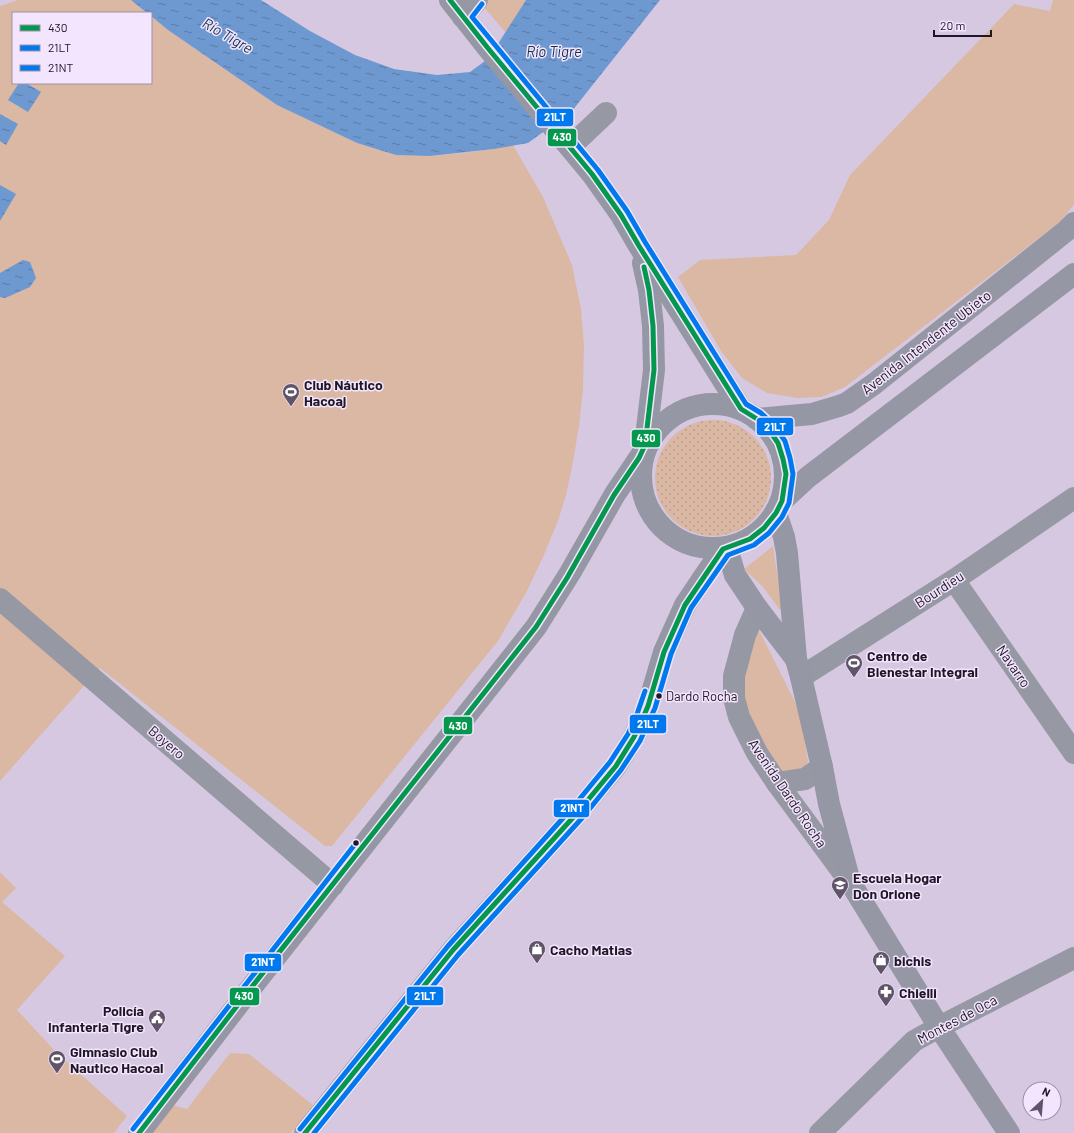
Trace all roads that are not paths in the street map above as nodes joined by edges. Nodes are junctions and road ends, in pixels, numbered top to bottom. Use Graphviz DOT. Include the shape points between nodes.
graph roads {
  1 [pos="450,0"];
  2 [pos="477,0"];
  3 [pos="463,17"];
  4 [pos="606,113"];
  5 [pos="564,139"];
  6 [pos="1074,223"];
  7 [pos="639,246"];
  8 [pos="1074,274"];
  9 [pos="749,414"];
  10 [pos="643,450"];
  11 [pos="1074,498"];
  12 [pos="779,507"];
  13 [pos="725,549"];
  14 [pos="954,580"];
  15 [pos="0,599"];
  16 [pos="758,608"];
  17 [pos="798,668"];
  18 [pos="1074,753"];
  19 [pos="822,767"];
  20 [pos="778,783"];
  21 [pos="850,882"];
  22 [pos="333,885"];
  23 [pos="1074,958"];
  24 [pos="939,1027"];
  25 [pos="139,1133"];
  26 [pos="305,1133"];
  27 [pos="820,1133"];
  28 [pos="1009,1133"];
  1 -- 3 [label="main road"];
  2 -- 3 [label="street"];
  3 -- 5 [label="main road"];
  4 -- 5 [label="street"];
  5 -- 7 [label="main road" via="621,215"];
  6 -- 9 [label="main road, Avenida Intendente Ubieto" via="847,403 812,414"];
  7 -- 9 [label="main road"];
  7 -- 10 [label="main road" via="649,290 654,370"];
  8 -- 12 [label="main road" via="808,478"];
  9 -- 10 [label="main road" via="723,404 688,408 662,424"];
  9 -- 12 [label="main road" via="769,430 778,443 783,458 786,474"];
  10 -- 13 [label="main road" via="640,476 642,493 648,509 658,523 670,535 685,543 701,548"];
  10 -- 22 [label="main road" via="536,627"];
  11 -- 14 [label="street, Bourdieu"];
  12 -- 13 [label="main road" via="764,528 750,539"];
  12 -- 17 [label="main road, Avenida Dardo Rocha" via="787,553"];
  13 -- 16 [label="main road, Avenida Dardo Rocha" via="735,575"];
  13 -- 26 [label="main road" via="685,605 664,652 642,720 616,766 578,812 453,950"];
  14 -- 17 [label="street, Bourdieu"];
  14 -- 18 [label="street, Navarro"];
  15 -- 22 [label="street, Boyero"];
  16 -- 17 [label="main road, Avenida Dardo Rocha"];
  16 -- 20 [label="street, Avenida Dardo Rocha" via="745,635 738,658 734,676 734,698 739,717 757,752"];
  17 -- 19 [label="main road, Avenida Dardo Rocha"];
  19 -- 20 [label="street" via="805,779"];
  19 -- 21 [label="main road, Avenida Dardo Rocha"];
  20 -- 21 [label="street, Avenida Dardo Rocha"];
  21 -- 24 [label="main road, Avenida Dardo Rocha"];
  22 -- 25 [label="main road"];
  23 -- 24 [label="street, Montes de Oca"];
  24 -- 27 [label="street, Montes de Oca" via="914,1041"];
  24 -- 28 [label="main road, Avenida Dardo Rocha"];
}
